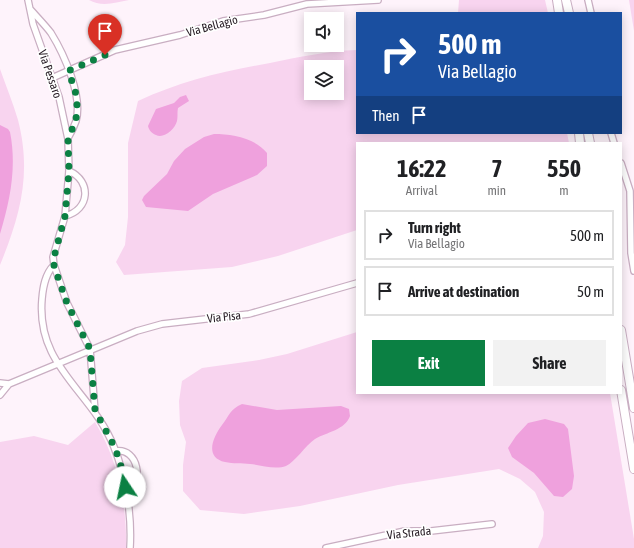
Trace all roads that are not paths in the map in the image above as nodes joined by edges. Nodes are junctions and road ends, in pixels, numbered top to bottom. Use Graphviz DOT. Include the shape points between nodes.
graph roads {
  1 [pos="28,0"];
  2 [pos="378,0"];
  3 [pos="557,0"];
  4 [pos="566,0"];
  5 [pos="588,0"];
  6 [pos="30,9"];
  7 [pos="559,12"];
  8 [pos="569,12"];
  9 [pos="590,12"];
  10 [pos="68,71"];
  11 [pos="52,78"];
  12 [pos="68,139"];
  13 [pos="622,166"];
  14 [pos="69,171"];
  15 [pos="65,216"];
  16 [pos="54,266"];
  17 [pos="634,271"];
  18 [pos="356,282"];
  19 [pos="622,336"];
  20 [pos="90,349"];
  21 [pos="58,363"];
  22 [pos="0,383"];
  23 [pos="9,384"];
  24 [pos="622,394"];
  25 [pos="0,395"];
  26 [pos="634,408"];
  27 [pos="95,410"];
  28 [pos="116,451"];
  29 [pos="634,469"];
  30 [pos="126,495"];
  31 [pos="492,524"];
  32 [pos="130,548"];
  33 [pos="326,548"];
  1 -- 6 [label="street, Via Pessaro"];
  2 -- 10 [label="street, Via Bellagio" via="307,4 264,15 223,21 180,35 115,50"];
  3 -- 7 [label="street"];
  4 -- 8 [label="street"];
  5 -- 9 [label="street"];
  6 -- 10 [label="street, Via Pessaro" via="50,32"];
  6 -- 11 [label="street, Via Pessaro"];
  10 -- 11 [label="street, Via Bellagio"];
  10 -- 12 [label="street, Via Pessaro" via="75,89 77,104 76,120"];
  11 -- 12 [label="street, Via Pessaro"];
  12 -- 14 [label="street, Via Pessaro"];
  13 -- 17 [label="street" via="630,191 631,253"];
  14 -- 15 [label="street, Via Pessaro"];
  14 -- 15 [label="street" via="81,178 85,199 76,212"];
  15 -- 16 [label="street, Via Pessaro"];
  16 -- 20 [label="street, Via Pessaro" via="67,303"];
  16 -- 21 [label="street, Via Pessaro" via="49,270 43,287 40,316 45,338"];
  18 -- 20 [label="street, Via Pisa" via="249,314 162,324"];
  19 -- 26 [label="street"];
  20 -- 21 [label="street, Via Pisa"];
  20 -- 27 [label="street, Via Pessaro"];
  21 -- 23 [label="street, Via Pisa"];
  21 -- 27 [label="street, Via Pessaro" via="66,378"];
  22 -- 23 [label="street"];
  23 -- 25 [label="street"];
  24 -- 29 [label="street"];
  27 -- 28 [label="street, Via Pessaro"];
  28 -- 30 [label="street, Via Pessaro"];
  28 -- 30 [label="street" via="120,450 128,455 137,471 136,485"];
  30 -- 32 [label="street, Via Pessaro" via="131,531"];
  31 -- 33 [label="street, Via Strada" via="405,531"];
}
